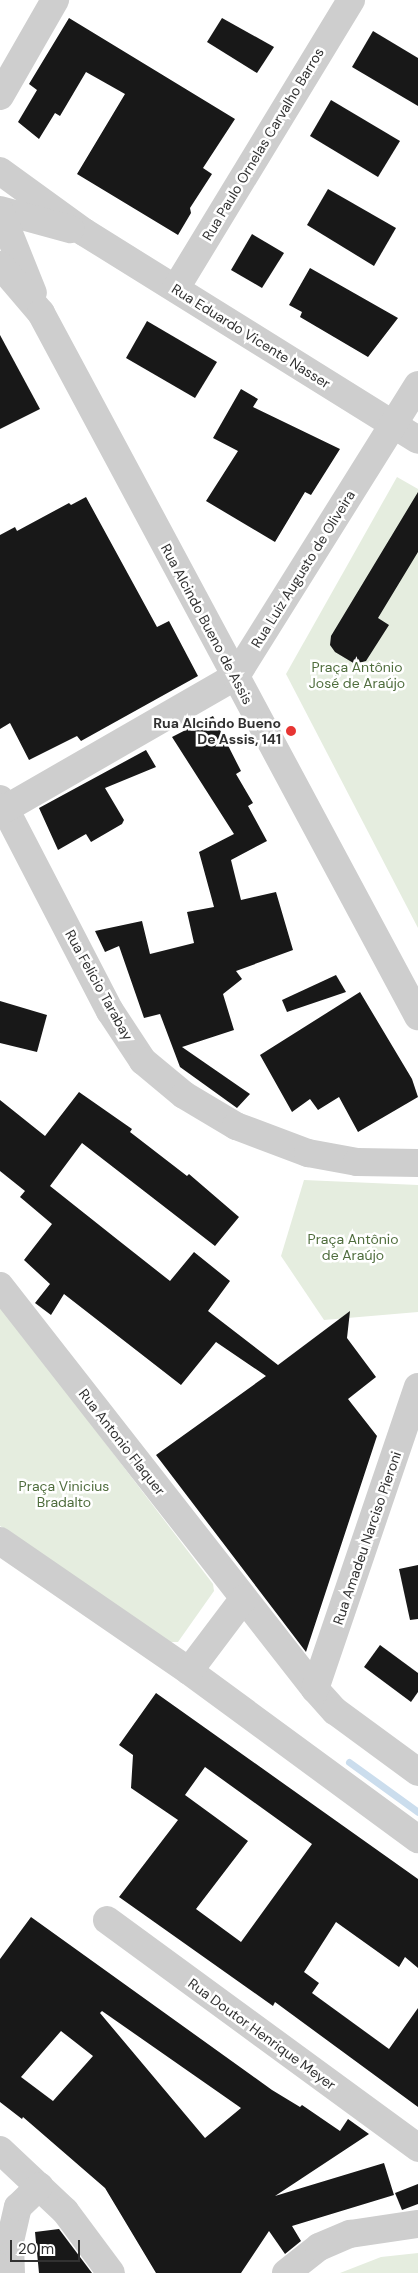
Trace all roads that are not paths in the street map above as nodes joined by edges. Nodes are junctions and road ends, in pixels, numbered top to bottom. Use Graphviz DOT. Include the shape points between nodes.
graph roads {
  1 [pos="55,0"];
  2 [pos="351,0"];
  3 [pos="0,96"];
  4 [pos="0,171"];
  5 [pos="0,211"];
  6 [pos="84,232"];
  7 [pos="0,265"];
  8 [pos="176,288"];
  9 [pos="41,313"];
  10 [pos="418,385"];
  11 [pos="393,426"];
  12 [pos="418,440"];
  13 [pos="236,676"];
  14 [pos="2,805"];
  15 [pos="418,1016"];
  16 [pos="418,1163"];
  17 [pos="0,1286"];
  18 [pos="418,1387"];
  19 [pos="0,1541"];
  20 [pos="244,1598"];
  21 [pos="189,1671"];
  22 [pos="315,1689"];
  23 [pos="418,1772"];
  24 [pos="418,1839"];
  25 [pos="107,1920"];
  26 [pos="418,2148"];
  27 [pos="0,2150"];
  28 [pos="40,2186"];
  29 [pos="418,2224"];
  30 [pos="10,2273"];
  31 [pos="111,2273"];
  32 [pos="286,2273"];
  1 -- 3 [label="street"];
  2 -- 8 [label="street, Rua Paulo Ornelas Carvalho Barros"];
  4 -- 6 [label="street, Rua Eduardo Vicente Nasser"];
  5 -- 6 [label="street, Rua Eduardo Vicente Nasser"];
  5 -- 9 [label="street, Rua Eduardo Vicente Nasser"];
  6 -- 8 [label="street, Rua Eduardo Vicente Nasser"];
  7 -- 9 [label="street, Rua Alcindo Bueno de Assis"];
  8 -- 11 [label="street, Rua Eduardo Vicente Nasser"];
  9 -- 13 [label="street, Rua Alcindo Bueno de Assis"];
  10 -- 11 [label="street, Rua Luiz Augusto de Oliveira"];
  11 -- 12 [label="street, Rua Eduardo Vicente Nasser"];
  11 -- 13 [label="street, Rua Luiz Augusto de Oliveira"];
  13 -- 14 [label="street, Rua Luiz Augusto de Oliveira"];
  13 -- 15 [label="street, Rua Alcindo Bueno de Assis"];
  14 -- 16 [label="street, Rua Felicio Tarabay" via="110,1011 143,1061 184,1095 236,1126 308,1153 357,1162"];
  17 -- 20 [label="street, Rua Antonio Flaquer"];
  18 -- 22 [label="street, Rua Amadeu Narciso Pieroni"];
  19 -- 21 [label="street"];
  20 -- 21 [label="street"];
  20 -- 22 [label="street, Rua Antonio Flaquer"];
  21 -- 24 [label="street"];
  22 -- 23 [label="street, Rua Antonio Flaquer" via="335,1711"];
  25 -- 26 [label="street, Rua Doutor Henrique Meyer"];
  27 -- 28 [label="street"];
  28 -- 30 [label="street" via="18,2207 10,2241"];
  28 -- 31 [label="street" via="88,2239"];
  29 -- 32 [label="street" via="350,2234 319,2247"];
}
